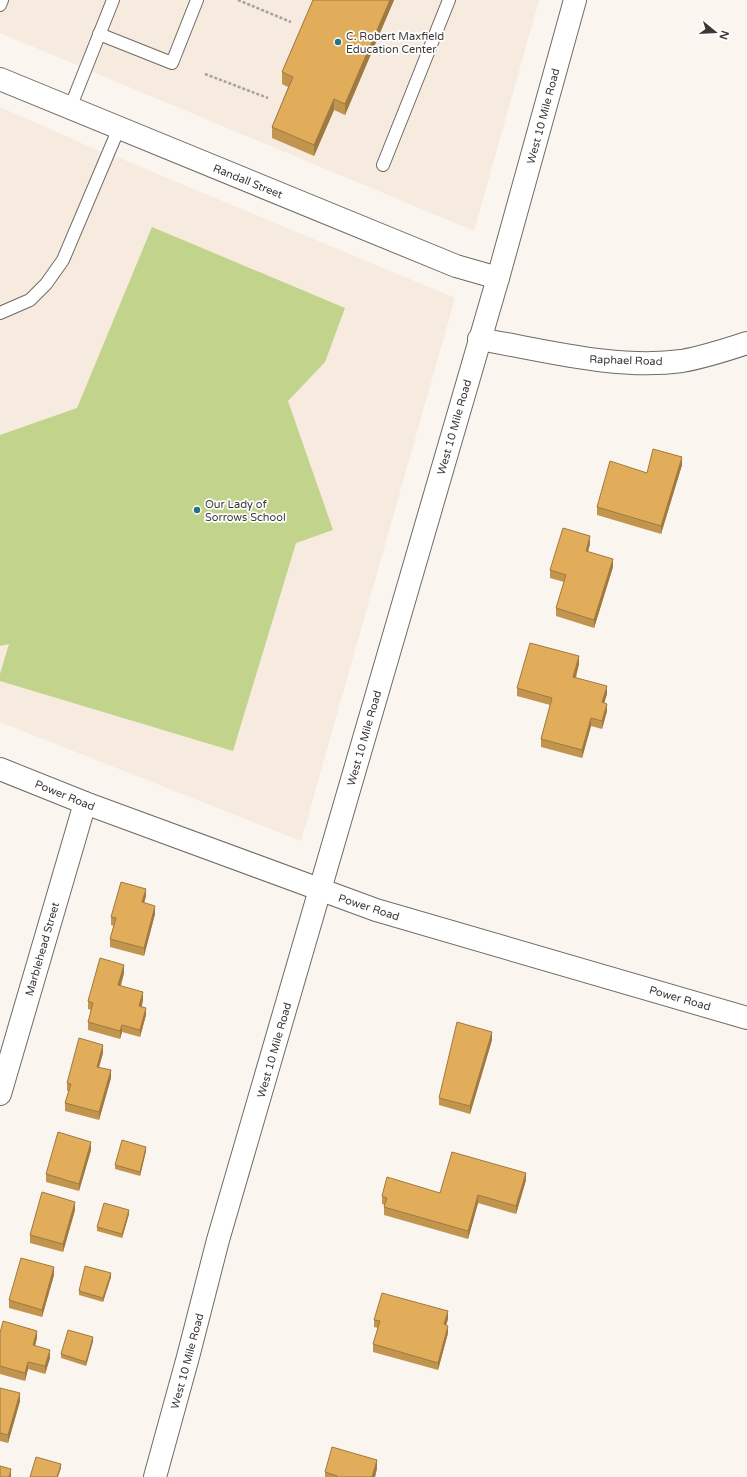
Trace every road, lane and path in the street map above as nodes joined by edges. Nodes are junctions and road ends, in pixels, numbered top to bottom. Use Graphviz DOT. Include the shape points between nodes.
graph roads {
  1 [pos="2,0"];
  2 [pos="113,0"];
  3 [pos="197,0"];
  4 [pos="238,0"];
  5 [pos="449,0"];
  6 [pos="575,0"];
  7 [pos="0,5"];
  8 [pos="292,22"];
  9 [pos="99,34"];
  10 [pos="205,74"];
  11 [pos="0,79"];
  12 [pos="268,98"];
  13 [pos="70,108"];
  14 [pos="119,128"];
  15 [pos="383,165"];
  16 [pos="498,278"];
  17 [pos="0,313"];
  18 [pos="479,339"];
  19 [pos="747,343"];
  20 [pos="0,769"];
  21 [pos="84,804"];
  22 [pos="320,890"];
  23 [pos="747,1018"];
  24 [pos="0,1094"];
  25 [pos="155,1477"];
  1 -- 7 [label="lane"];
  2 -- 9 [label="lane"];
  3 -- 9 [label="lane" via="172,63"];
  4 -- 8 [label="path"];
  5 -- 15 [label="lane"];
  6 -- 16 [label="street, West 10 Mile Road"];
  9 -- 13 [label="lane"];
  10 -- 12 [label="path"];
  11 -- 13 [label="street, Randall Street"];
  13 -- 14 [label="street, Randall Street"];
  14 -- 16 [label="street, Randall Street" via="456,266"];
  14 -- 17 [label="lane" via="63,260 46,284 30,300"];
  16 -- 18 [label="street, West 10 Mile Road"];
  18 -- 19 [label="street, Raphael Road" via="589,359 645,362 682,361"];
  18 -- 22 [label="street, West 10 Mile Road"];
  20 -- 21 [label="street, Power Road"];
  21 -- 22 [label="street, Power Road"];
  21 -- 24 [label="street, Marblehead Street"];
  22 -- 23 [label="street, Power Road" via="376,910"];
  22 -- 25 [label="street, West 10 Mile Road" via="218,1240"];
}
